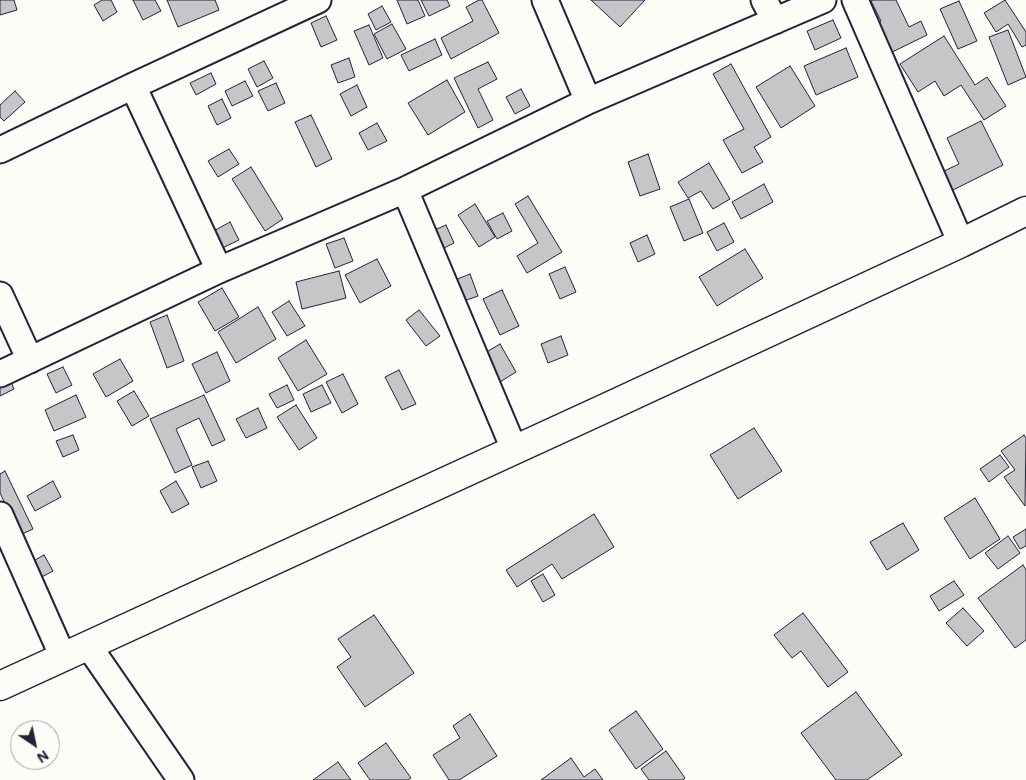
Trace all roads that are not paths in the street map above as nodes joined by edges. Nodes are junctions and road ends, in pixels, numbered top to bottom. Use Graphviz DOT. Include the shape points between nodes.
graph roads {
  1 [pos="545,0"];
  2 [pos="823,0"];
  3 [pos="855,0"];
  4 [pos="310,2"];
  5 [pos="769,11"];
  6 [pos="133,86"];
  7 [pos="588,101"];
  8 [pos="0,150"];
  9 [pos="404,190"];
  10 [pos="1026,211"];
  11 [pos="961,243"];
  12 [pos="219,270"];
  13 [pos="0,295"];
  14 [pos="30,360"];
  15 [pos="0,374"];
  16 [pos="514,449"];
  17 [pos="0,515"];
  18 [pos="88,646"];
  19 [pos="63,657"];
  20 [pos="0,686"];
  21 [pos="181,780"];
  1 -- 7 [label="street"];
  2 -- 5 [label="street"];
  3 -- 11 [label="street"];
  4 -- 6 [label="street"];
  5 -- 7 [label="street"];
  6 -- 8 [label="street"];
  6 -- 12 [label="street"];
  7 -- 9 [label="street"];
  9 -- 12 [label="street"];
  9 -- 16 [label="street"];
  10 -- 11 [label="street"];
  11 -- 16 [label="street"];
  12 -- 14 [label="street"];
  13 -- 14 [label="street"];
  14 -- 15 [label="street"];
  16 -- 18 [label="street"];
  17 -- 19 [label="street"];
  18 -- 19 [label="street"];
  18 -- 21 [label="street"];
  19 -- 20 [label="street"];
}
